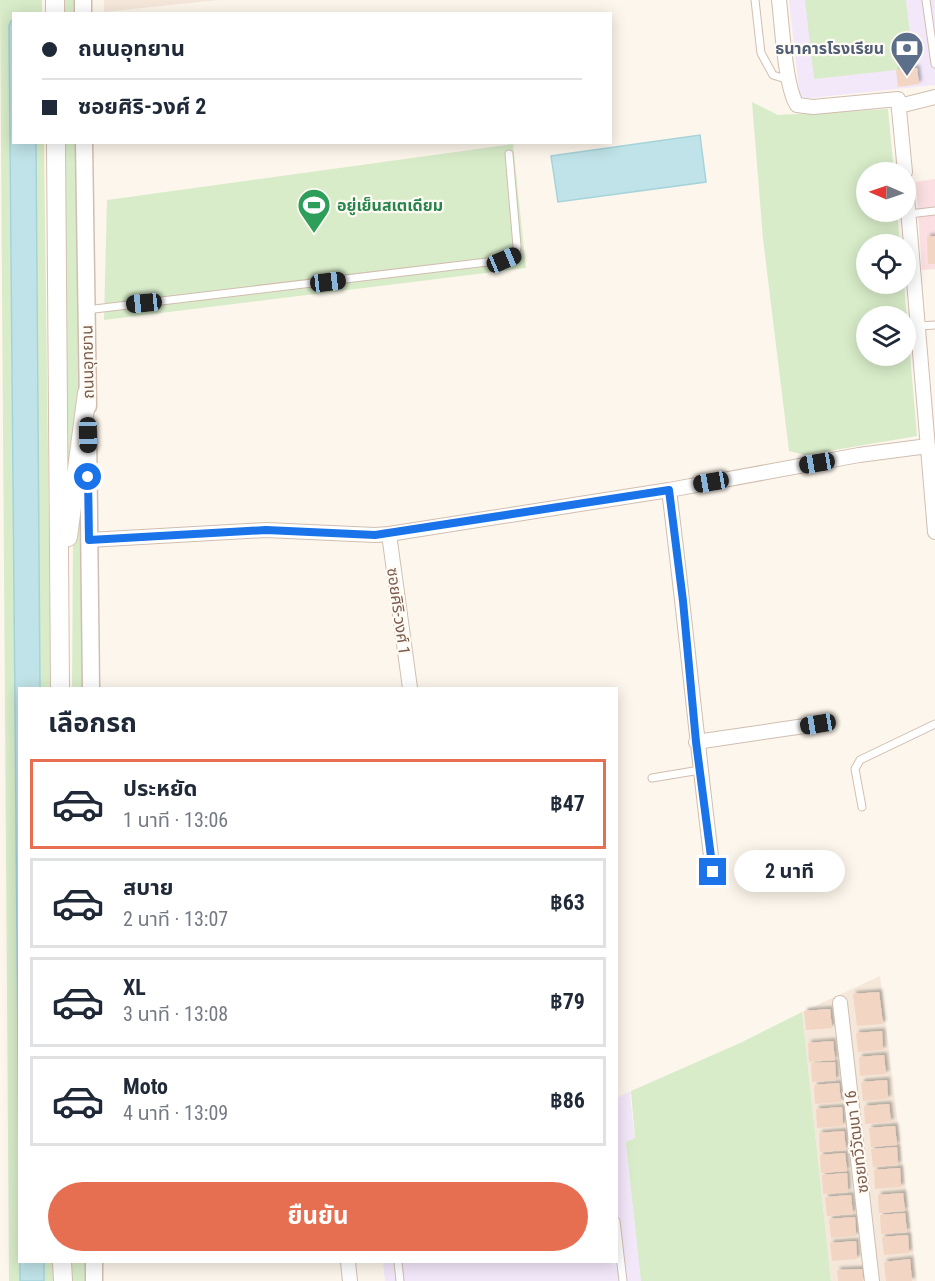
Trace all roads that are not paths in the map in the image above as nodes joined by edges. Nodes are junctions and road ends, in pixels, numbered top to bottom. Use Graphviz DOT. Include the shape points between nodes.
graph roads {
  1 [pos="755,0"];
  2 [pos="779,0"];
  3 [pos="926,0"];
  4 [pos="935,64"];
  5 [pos="789,80"];
  6 [pos="935,97"];
  7 [pos="899,106"];
  8 [pos="56,144"];
  9 [pos="84,144"];
  10 [pos="509,154"];
  11 [pos="904,162"];
  12 [pos="935,211"];
  13 [pos="916,213"];
  14 [pos="910,222"];
  15 [pos="86,310"];
  16 [pos="935,325"];
  17 [pos="919,326"];
  18 [pos="87,393"];
  19 [pos="928,446"];
  20 [pos="933,482"];
  21 [pos="669,490"];
  22 [pos="935,532"];
  23 [pos="389,534"];
  24 [pos="89,540"];
  25 [pos="59,570"];
  26 [pos="60,687"];
  27 [pos="91,687"];
  28 [pos="410,687"];
  29 [pos="818,724"];
  30 [pos="935,724"];
  31 [pos="696,742"];
  32 [pos="700,770"];
  33 [pos="652,778"];
  34 [pos="862,807"];
  35 [pos="713,872"];
  36 [pos="840,1003"];
  37 [pos="618,1238"];
  38 [pos="62,1263"];
  39 [pos="94,1263"];
  40 [pos="348,1263"];
  41 [pos="398,1263"];
  42 [pos="63,1281"];
  43 [pos="94,1281"];
  44 [pos="350,1281"];
  45 [pos="400,1281"];
  46 [pos="623,1281"];
  47 [pos="872,1281"];
  1 -- 5 [label="lane" via="761,53 773,75"];
  2 -- 5 [label="street"];
  3 -- 4 [label="lane"];
  5 -- 7 [label="street" via="793,99 804,107 898,99"];
  6 -- 7 [label="street"];
  7 -- 11 [label="street"];
  8 -- 25 [label="main road, ถนนอุทยาน"];
  9 -- 15 [label="street, ถนนอุทยาน"];
  10 -- 15 [label="lane" via="516,256"];
  12 -- 13 [label="lane"];
  14 -- 17 [label="street"];
  15 -- 18 [label="street, ถนนอุทยาน"];
  16 -- 17 [label="lane"];
  17 -- 19 [label="street"];
  18 -- 24 [label="street, ถนนอุทยาน"];
  18 -- 25 [label="main road" via="70,528"];
  19 -- 20 [label="street"];
  19 -- 21 [label="street"];
  20 -- 22 [label="street"];
  21 -- 23 [label="street"];
  21 -- 31 [label="street"];
  23 -- 24 [label="street" via="266,530"];
  23 -- 28 [label="street, ซอยศิริ-วงศ์ 1"];
  24 -- 27 [label="street, ถนนอุทยาน"];
  25 -- 26 [label="main road, ถนนอุทยาน"];
  29 -- 31 [label="street"];
  30 -- 34 [label="lane" via="860,760 855,769"];
  31 -- 32 [label="street"];
  32 -- 33 [label="lane"];
  32 -- 35 [label="street"];
  36 -- 47 [label="street, ซอยทวีวัฒนา 16"];
  37 -- 46 [label="lane"];
  38 -- 42 [label="main road"];
  39 -- 43 [label="street"];
  40 -- 44 [label="street"];
  41 -- 45 [label="lane"];
}
